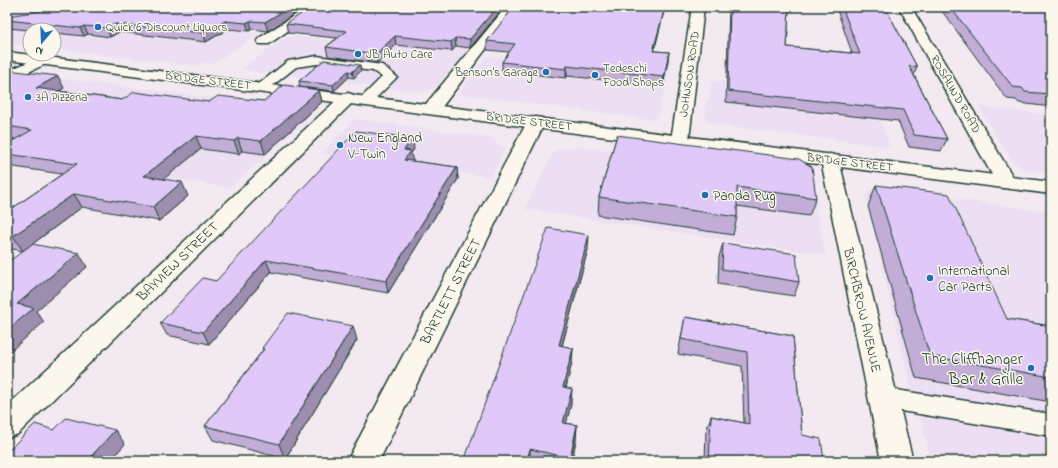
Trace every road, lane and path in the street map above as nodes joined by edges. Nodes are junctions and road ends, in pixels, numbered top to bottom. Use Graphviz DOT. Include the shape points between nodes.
graph roads {
  1 [pos="316,7"];
  2 [pos="512,7"];
  3 [pos="698,7"];
  4 [pos="905,7"];
  5 [pos="264,41"];
  6 [pos="7,56"];
  7 [pos="22,58"];
  8 [pos="39,62"];
  9 [pos="59,62"];
  10 [pos="7,77"];
  11 [pos="262,87"];
  12 [pos="357,99"];
  13 [pos="432,108"];
  14 [pos="536,122"];
  15 [pos="680,140"];
  16 [pos="830,160"];
  17 [pos="1006,182"];
  18 [pos="1051,188"];
  19 [pos="883,398"];
  20 [pos="7,425"];
  21 [pos="1051,425"];
  22 [pos="363,461"];
  23 [pos="897,461"];
  1 -- 5 [label="street"];
  2 -- 13 [label="street"];
  3 -- 15 [label="street, JOHNSON ROAD"];
  4 -- 17 [label="street, ROSALIND ROAD"];
  6 -- 7 [label="street, BRIDGE STREET"];
  8 -- 10 [label="street"];
  9 -- 11 [label="street, BRIDGE STREET"];
  11 -- 12 [label="street, BRIDGE STREET"];
  11 -- 12 [label="lane" via="292,64 317,60 378,68 390,77"];
  12 -- 13 [label="street, BRIDGE STREET"];
  12 -- 20 [label="street, BAYVIEW STREET"];
  13 -- 14 [label="street, BRIDGE STREET"];
  14 -- 15 [label="street, BRIDGE STREET"];
  14 -- 22 [label="street, BARTLETT STREET"];
  15 -- 16 [label="street, BRIDGE STREET"];
  16 -- 17 [label="street, BRIDGE STREET"];
  16 -- 19 [label="street, BIRCHBROW AVENUE"];
  17 -- 18 [label="street, BRIDGE STREET"];
  19 -- 21 [label="lane"];
  19 -- 23 [label="street, BIRCHBROW AVENUE"];
}
